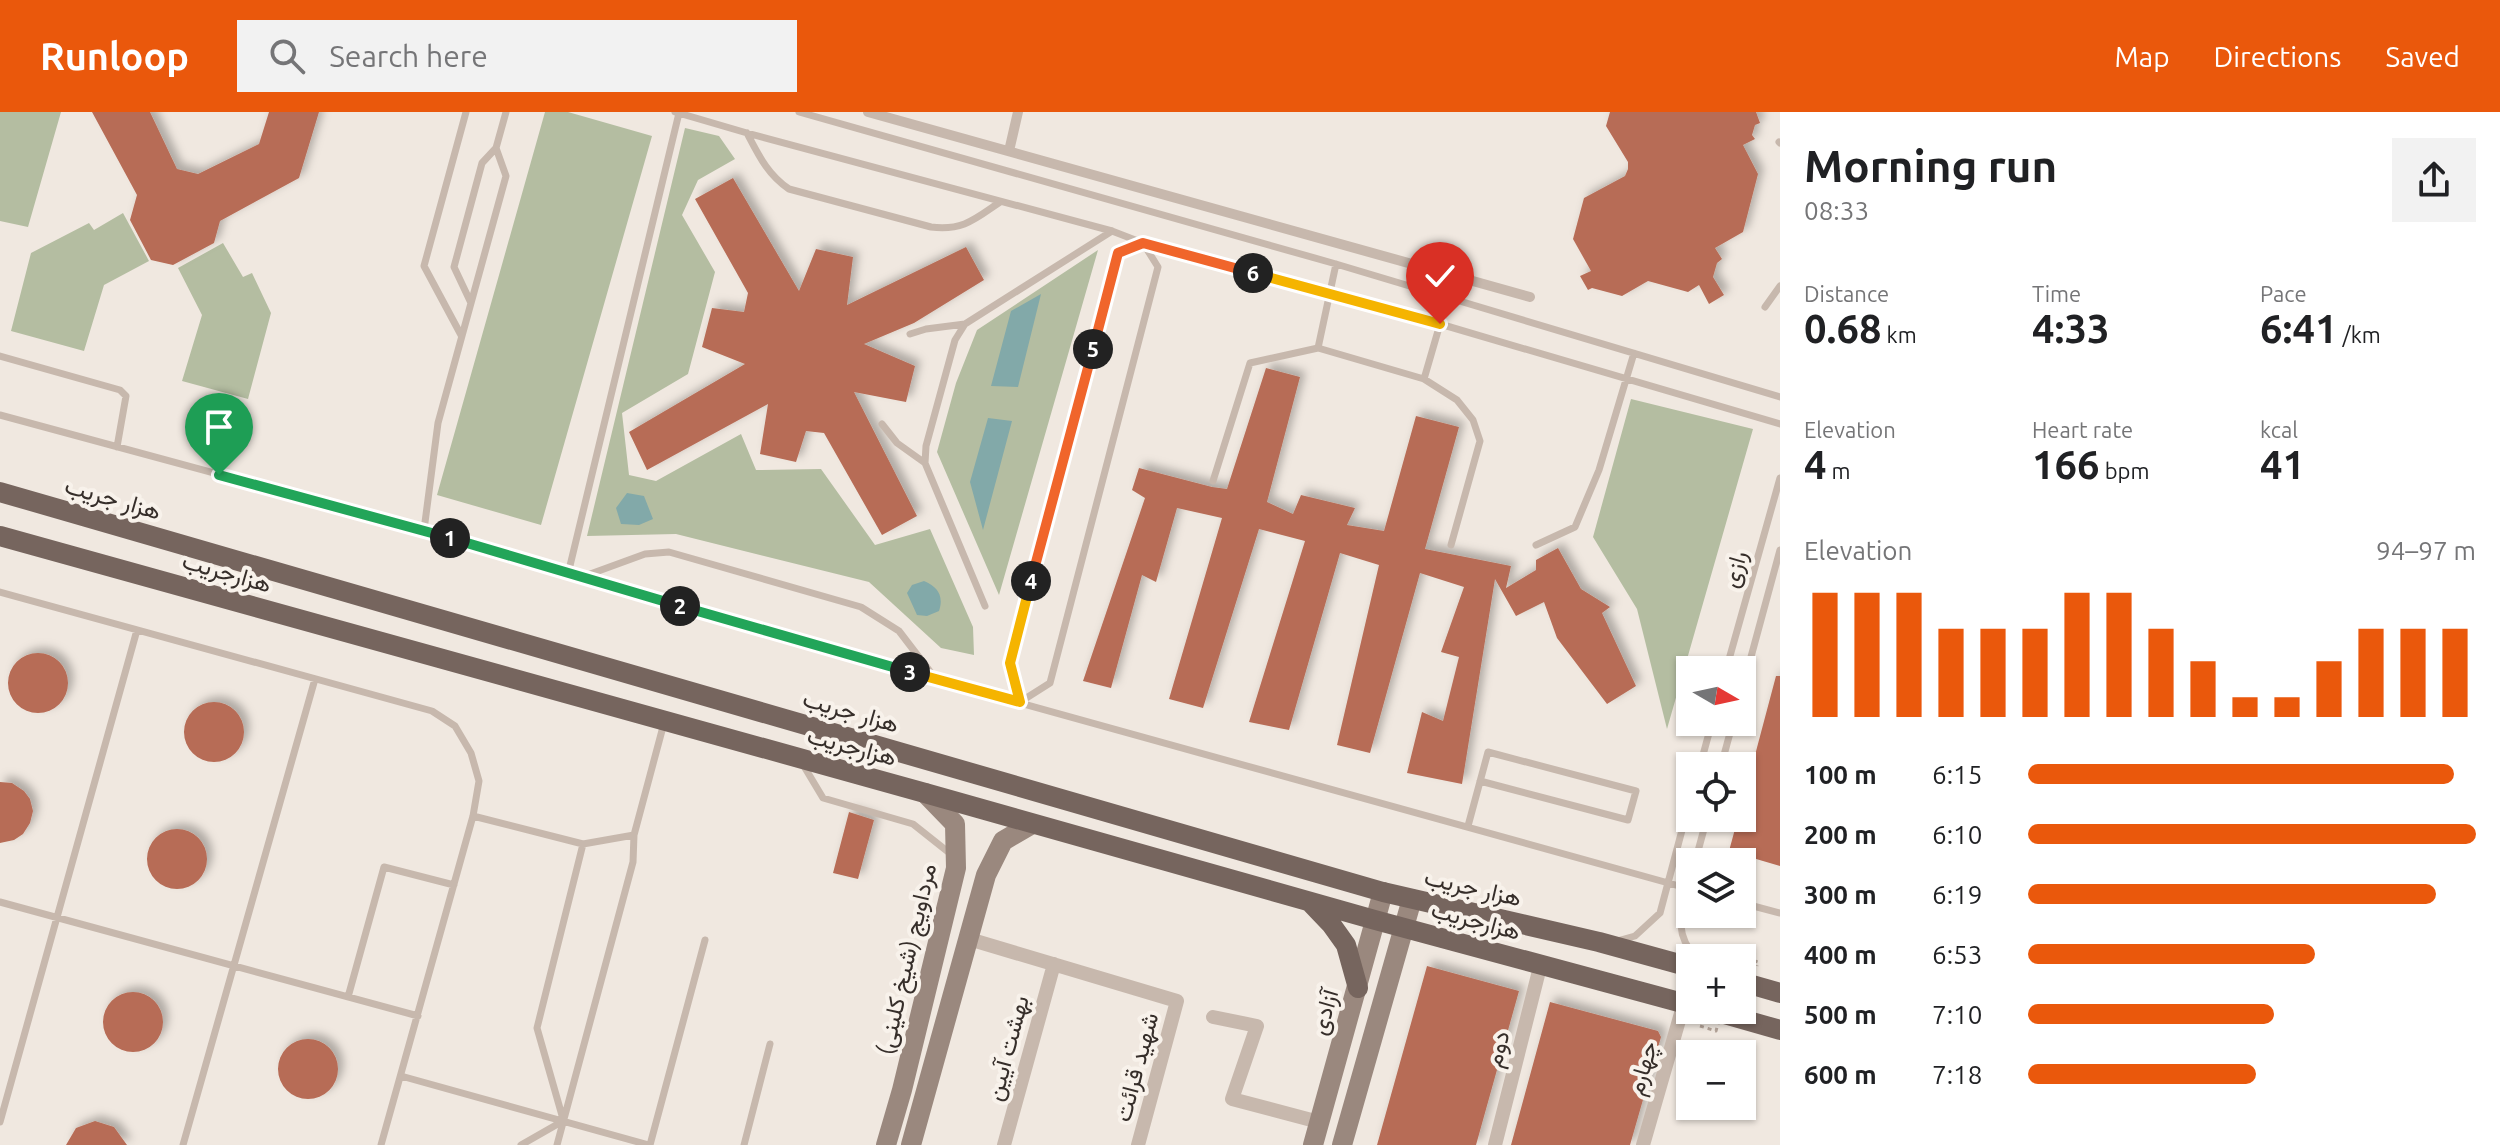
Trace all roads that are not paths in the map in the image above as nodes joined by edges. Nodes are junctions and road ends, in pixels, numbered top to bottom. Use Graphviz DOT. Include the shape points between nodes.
graph roads {
  1 [pos="466,112"];
  2 [pos="506,112"];
  3 [pos="799,112"];
  4 [pos="868,112"];
  5 [pos="1018,112"];
  6 [pos="677,113"];
  7 [pos="747,133"];
  8 [pos="496,148"];
  9 [pos="1009,151"];
  10 [pos="1000,202"];
  11 [pos="1112,231"];
  12 [pos="1143,243"];
  13 [pos="1336,264"];
  14 [pos="1780,286"];
  15 [pos="1329,294"];
  16 [pos="1530,297"];
  17 [pos="471,303"];
  18 [pos="1765,307"];
  19 [pos="965,324"];
  20 [pos="1440,324"];
  21 [pos="910,334"];
  22 [pos="462,336"];
  23 [pos="1318,348"];
  24 [pos="1634,353"];
  25 [pos="0,356"];
  26 [pos="1424,379"];
  27 [pos="1626,379"];
  28 [pos="1780,397"];
  29 [pos="0,415"];
  30 [pos="882,424"];
  31 [pos="1780,424"];
  32 [pos="117,447"];
  33 [pos="925,463"];
  34 [pos="1780,478"];
  35 [pos="1213,481"];
  36 [pos="0,492"];
  37 [pos="424,530"];
  38 [pos="0,536"];
  39 [pos="1451,545"];
  40 [pos="1536,545"];
  41 [pos="1780,550"];
  42 [pos="568,574"];
  43 [pos="581,577"];
  44 [pos="0,592"];
  45 [pos="985,606"];
  46 [pos="137,630"];
  47 [pos="1730,656"];
  48 [pos="1751,656"];
  49 [pos="315,679"];
  50 [pos="937,680"];
  51 [pos="1020,702"];
  52 [pos="664,721"];
  53 [pos="798,758"];
  54 [pos="1480,781"];
  55 [pos="925,793"];
  56 [pos="473,816"];
  57 [pos="1032,824"];
  58 [pos="1468,826"];
  59 [pos="1681,832"];
  60 [pos="634,835"];
  61 [pos="583,844"];
  62 [pos="956,859"];
  63 [pos="1667,881"];
  64 [pos="1676,883"];
  65 [pos="454,885"];
  66 [pos="1383,892"];
  67 [pos="1412,899"];
  68 [pos="0,902"];
  69 [pos="1310,902"];
  70 [pos="1756,907"];
  71 [pos="1780,913"];
  72 [pos="58,918"];
  73 [pos="1375,920"];
  74 [pos="1405,928"];
  75 [pos="969,939"];
  76 [pos="705,940"];
  77 [pos="1599,942"];
  78 [pos="1541,963"];
  79 [pos="1676,963"];
  80 [pos="1054,964"];
  81 [pos="234,966"];
  82 [pos="1756,986"];
  83 [pos="1358,988"];
  84 [pos="1780,993"];
  85 [pos="348,997"];
  86 [pos="1676,1001"];
  87 [pos="418,1016"];
  88 [pos="1213,1017"];
  89 [pos="1681,1024"];
  90 [pos="1742,1024"];
  91 [pos="1780,1030"];
  92 [pos="770,1044"];
  93 [pos="401,1076"];
  94 [pos="902,1090"];
  95 [pos="924,1097"];
  96 [pos="563,1121"];
  97 [pos="0,1122"];
  98 [pos="1319,1122"];
  99 [pos="183,1145"];
  100 [pos="381,1145"];
  101 [pos="521,1145"];
  102 [pos="557,1145"];
  103 [pos="649,1145"];
  104 [pos="744,1145"];
  105 [pos="886,1145"];
  106 [pos="911,1145"];
  107 [pos="1004,1145"];
  108 [pos="1138,1145"];
  109 [pos="1313,1145"];
  110 [pos="1342,1145"];
  111 [pos="1495,1145"];
  112 [pos="1643,1145"];
  1 -- 22 [label="lane" via="424,266"];
  2 -- 8 [label="lane"];
  3 -- 13 [label="lane"];
  4 -- 9 [label="street"];
  5 -- 9 [label="street"];
  6 -- 7 [label="lane"];
  6 -- 42 [label="lane"];
  7 -- 10 [label="lane"];
  7 -- 10 [label="lane" via="765,168 789,189 948,229 964,226"];
  8 -- 17 [label="lane" via="506,176"];
  8 -- 17 [label="lane" via="482,163 454,267"];
  9 -- 16 [label="street"];
  10 -- 11 [label="lane"];
  11 -- 12 [label="lane"];
  11 -- 19 [label="lane"];
  12 -- 15 [label="lane"];
  12 -- 51 [label="lane" via="1118,253 1010,663"];
  12 -- 51 [label="lane" via="1158,267 1050,683"];
  13 -- 15 [label="lane"];
  13 -- 24 [label="lane"];
  14 -- 18 [label="lane"];
  15 -- 20 [label="lane"];
  15 -- 23 [label="lane"];
  17 -- 22 [label="lane"];
  19 -- 21 [label="lane"];
  19 -- 33 [label="lane" via="955,340"];
  20 -- 26 [label="lane"];
  20 -- 27 [label="lane"];
  22 -- 37 [label="lane" via="438,423"];
  23 -- 26 [label="lane"];
  23 -- 35 [label="lane" via="1250,363"];
  24 -- 27 [label="lane"];
  24 -- 28 [label="lane"];
  25 -- 32 [label="lane" via="120,390 126,396"];
  26 -- 39 [label="lane" via="1457,400 1473,420 1480,441"];
  27 -- 31 [label="lane"];
  27 -- 40 [label="lane" via="1599,470 1575,527"];
  29 -- 32 [label="lane"];
  30 -- 33 [label="lane"];
  32 -- 37 [label="lane"];
  33 -- 45 [label="lane"];
  34 -- 47 [label="lane, رازی"];
  36 -- 66 [label="main road, هزار جریب"];
  37 -- 42 [label="lane"];
  38 -- 52 [label="main road, هزارجریب"];
  41 -- 48 [label="lane, رازی"];
  42 -- 43 [label="lane"];
  43 -- 50 [label="lane"];
  43 -- 50 [label="lane" via="645,554 669,552 817,594 861,607 899,631"];
  44 -- 46 [label="lane"];
  46 -- 49 [label="lane"];
  46 -- 72 [label="lane"];
  49 -- 56 [label="lane" via="432,711 455,726 479,781"];
  49 -- 81 [label="lane"];
  50 -- 51 [label="lane"];
  51 -- 58 [label="lane"];
  52 -- 53 [label="main road, هزارجریب"];
  52 -- 60 [label="lane"];
  53 -- 55 [label="main road, هزارجریب"];
  53 -- 62 [label="lane" via="823,798 913,824"];
  54 -- 54 [label="lane" via="1488,752 1636,791 1628,820"];
  54 -- 58 [label="lane"];
  55 -- 57 [label="main road, هزارجریب"];
  55 -- 62 [label="main road, مرداویج (شیخ کلینی)" via="955,824"];
  56 -- 61 [label="lane"];
  56 -- 65 [label="lane"];
  57 -- 69 [label="main road, هزارجریب"];
  57 -- 75 [label="main road, مرداویج (شیخ کلینی)" via="1003,841 986,875"];
  58 -- 63 [label="lane"];
  59 -- 63 [label="lane"];
  60 -- 61 [label="lane"];
  60 -- 96 [label="lane" via="633,862"];
  61 -- 96 [label="lane" via="537,1028"];
  62 -- 94 [label="main road, مرداویج (شیخ کلینی)"];
  63 -- 64 [label="lane"];
  63 -- 77 [label="lane" via="1660,913 1644,928 1624,940"];
  65 -- 85 [label="lane" via="384,867"];
  65 -- 87 [label="lane"];
  66 -- 67 [label="main road, هزار جریب"];
  66 -- 73 [label="main road, آزادی"];
  67 -- 74 [label="main road"];
  67 -- 77 [label="main road, هزار جریب"];
  68 -- 72 [label="lane"];
  69 -- 73 [label="main road, هزارجریب"];
  69 -- 83 [label="main road" via="1346,945"];
  70 -- 71 [label="lane"];
  72 -- 81 [label="lane"];
  72 -- 97 [label="lane"];
  73 -- 74 [label="main road, هزارجریب"];
  73 -- 83 [label="main road, آزادی"];
  74 -- 78 [label="main road, هزارجریب"];
  74 -- 110 [label="main road"];
  75 -- 80 [label="street"];
  75 -- 95 [label="main road, مرداویج (شیخ کلینی)"];
  76 -- 103 [label="lane"];
  77 -- 79 [label="main road, هزار جریب"];
  78 -- 86 [label="main road, هزارجریب"];
  78 -- 111 [label="street, دوم"];
  80 -- 107 [label="street, بهشت آیین"];
  80 -- 108 [label="street, شهید قرائت" via="1177,1001"];
  81 -- 85 [label="lane"];
  81 -- 99 [label="lane"];
  82 -- 84 [label="main road"];
  83 -- 98 [label="main road, آزادی"];
  85 -- 87 [label="lane"];
  87 -- 93 [label="lane"];
  88 -- 98 [label="street" via="1257,1026 1232,1099"];
  89 -- 112 [label="street, چهارم"];
  90 -- 91 [label="main road"];
  92 -- 104 [label="lane"];
  93 -- 96 [label="lane"];
  93 -- 100 [label="lane"];
  94 -- 95 [label="main road"];
  94 -- 105 [label="main road, مرداویج (شیخ کلینی)"];
  95 -- 106 [label="main road, مرداویج (شیخ کلینی)"];
  96 -- 101 [label="lane"];
  96 -- 102 [label="lane"];
  96 -- 103 [label="lane"];
  98 -- 109 [label="main road, آزادی"];
}
